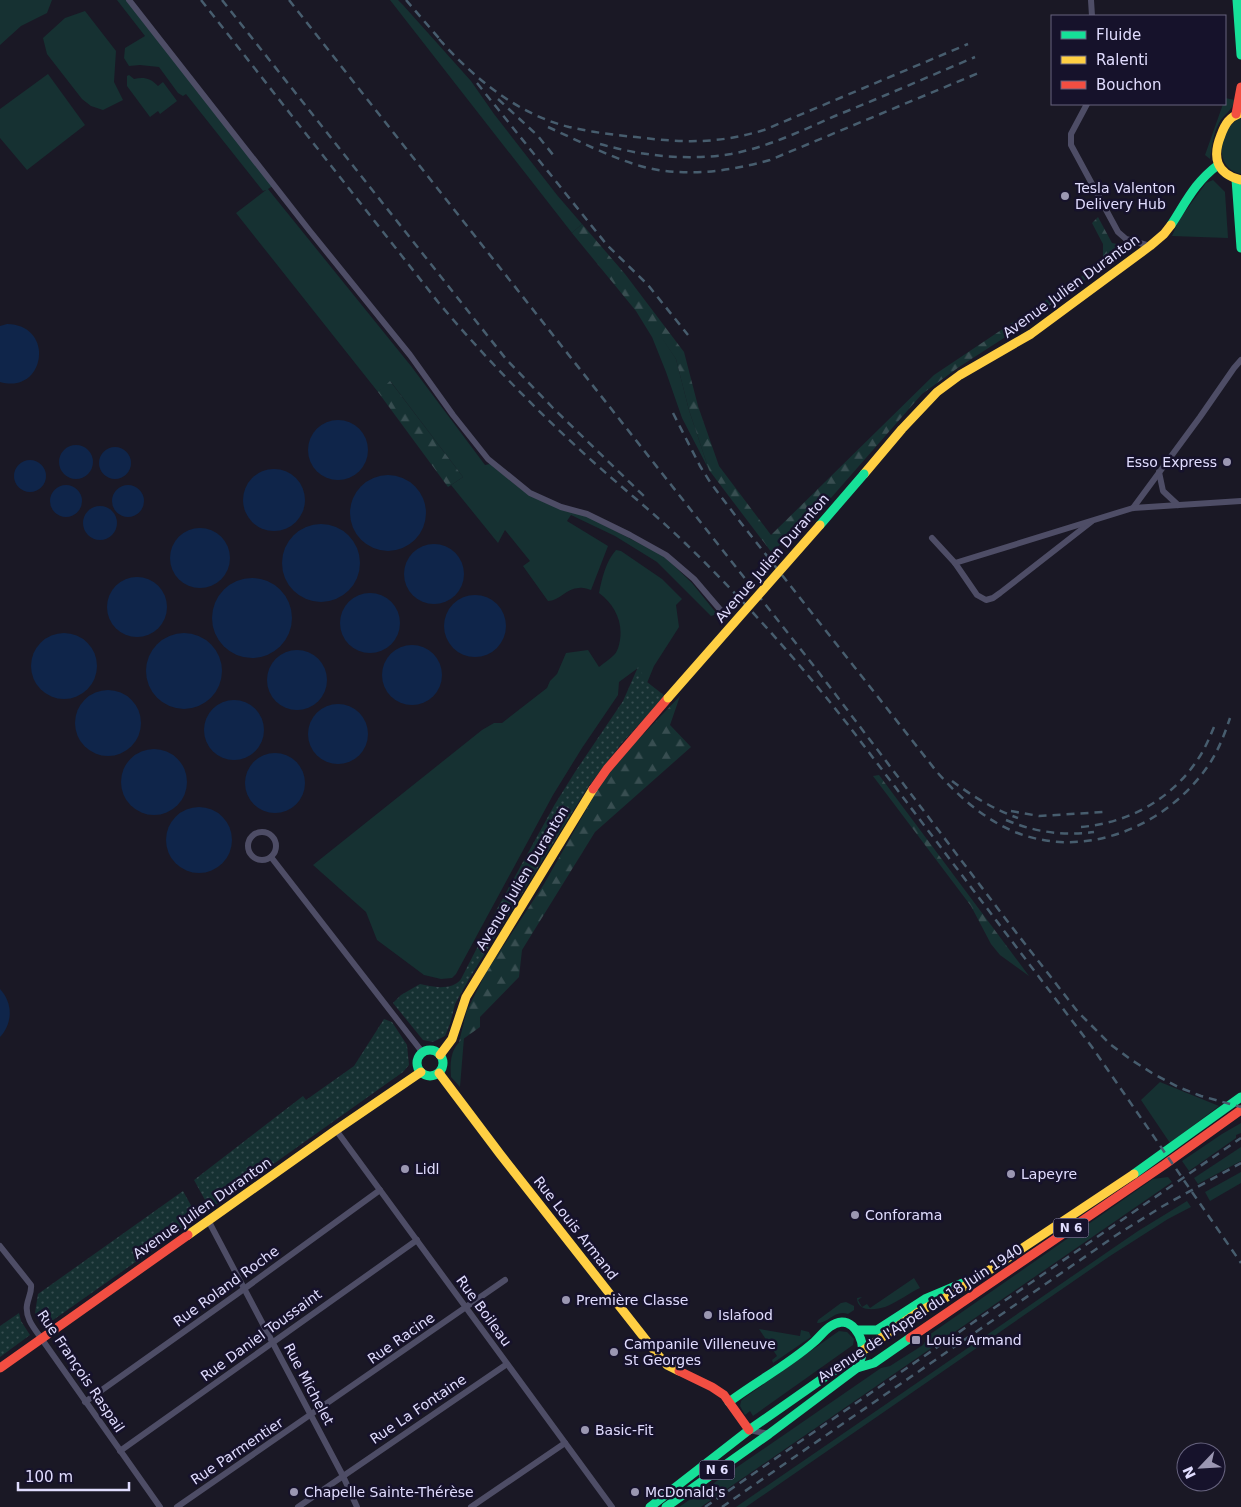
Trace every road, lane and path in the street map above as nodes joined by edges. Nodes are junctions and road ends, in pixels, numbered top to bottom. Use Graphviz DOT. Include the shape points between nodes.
graph roads {
  1 [pos="129,0"];
  2 [pos="1091,0"];
  3 [pos="1237,0"];
  4 [pos="1092,15"];
  5 [pos="1241,55"];
  6 [pos="1241,87"];
  7 [pos="1086,105"];
  8 [pos="1238,113"];
  9 [pos="1218,165"];
  10 [pos="1238,180"];
  11 [pos="1150,246"];
  12 [pos="1241,248"];
  13 [pos="1241,360"];
  14 [pos="1158,472"];
  15 [pos="1241,501"];
  16 [pos="1178,505"];
  17 [pos="1134,508"];
  18 [pos="1094,520"];
  19 [pos="932,538"];
  20 [pos="955,563"];
  21 [pos="723,613"];
  22 [pos="271,857"];
  23 [pos="423,1053"];
  24 [pos="440,1055"];
  25 [pos="421,1072"];
  26 [pos="438,1073"];
  27 [pos="1241,1097"];
  28 [pos="1241,1110"];
  29 [pos="336,1130"];
  30 [pos="380,1190"];
  31 [pos="208,1220"];
  32 [pos="417,1240"];
  33 [pos="0,1246"];
  34 [pos="979,1277"];
  35 [pos="506,1280"];
  36 [pos="244,1289"];
  37 [pos="466,1308"];
  38 [pos="856,1330"];
  39 [pos="41,1338"];
  40 [pos="273,1342"];
  41 [pos="864,1351"];
  42 [pos="507,1364"];
  43 [pos="0,1368"];
  44 [pos="858,1368"];
  45 [pos="85,1402"];
  46 [pos="729,1402"];
  47 [pos="311,1416"];
  48 [pos="749,1430"];
  49 [pos="769,1434"];
  50 [pos="565,1443"];
  51 [pos="120,1451"];
  52 [pos="344,1476"];
  53 [pos="160,1507"];
  54 [pos="177,1507"];
  55 [pos="298,1507"];
  56 [pos="357,1507"];
  57 [pos="471,1507"];
  58 [pos="612,1507"];
  59 [pos="650,1507"];
  60 [pos="666,1507"];
  1 -- 21 [label="street" via="410,355 488,459 530,493 561,507 588,514 666,555 694,579"];
  2 -- 4 [label="street"];
  3 -- 5 [label="main road"];
  6 -- 8 [label="main road"];
  7 -- 11 [label="street" via="1071,134 1071,145 1118,232 1126,239"];
  8 -- 9 [label="main road" via="1224,125 1216,149"];
  9 -- 10 [label="main road"];
  9 -- 11 [label="main road, Avenue Julien Duranton" via="1199,180 1166,232"];
  10 -- 12 [label="main road"];
  11 -- 24 [label="main road, Avenue Julien Duranton, bridge" via="1031,334 960,375 937,392 902,429 607,769 469,991 452,1039"];
  13 -- 14 [label="street"];
  14 -- 16 [label="street" via="1164,491"];
  14 -- 17 [label="street"];
  15 -- 16 [label="street"];
  16 -- 17 [label="street"];
  17 -- 18 [label="street"];
  18 -- 20 [label="street"];
  18 -- 20 [label="street" via="993,598 986,600 977,596"];
  19 -- 20 [label="street"];
  22 -- 22 [label="street" via="276,846 273,837 266,833 254,835 248,846 251,854 258,860"];
  22 -- 23 [label="street"];
  23 -- 24 [label="main road" via="430,1051"];
  23 -- 25 [label="main road" via="418,1060"];
  24 -- 26 [label="main road" via="443,1066"];
  25 -- 26 [label="main road" via="428,1076"];
  25 -- 29 [label="main road, Avenue Julien Duranton"];
  26 -- 46 [label="main road, Rue Louis Armand" via="667,1365 712,1387"];
  27 -- 34 [label="main road, N 6" via="1143,1168"];
  28 -- 44 [label="main road, Avenue de l'Appel du 18 Juin 1940 / N 6" via="876,1361"];
  29 -- 30 [label="street, Rue Boileau"];
  29 -- 31 [label="main road, Avenue Julien Duranton"];
  30 -- 32 [label="street, Rue Boileau"];
  30 -- 36 [label="street, Rue Roland Roche"];
  31 -- 36 [label="street, Rue Michelet"];
  31 -- 39 [label="main road, Avenue Julien Duranton"];
  32 -- 37 [label="street, Rue Boileau"];
  32 -- 40 [label="street, Rue Daniel Toussaint"];
  33 -- 39 [label="street, Rue François Raspail" via="32,1288 27,1316"];
  34 -- 38 [label="main road" via="925,1299 877,1330"];
  34 -- 41 [label="main road, Avenue de l'Appel du 18 Juin 1940 / N 6" via="920,1310"];
  35 -- 37 [label="street, Rue Racine"];
  36 -- 40 [label="street, Rue Michelet"];
  36 -- 45 [label="street, Rue Roland Roche"];
  37 -- 42 [label="street, Rue Boileau"];
  37 -- 47 [label="street, Rue Racine"];
  38 -- 41 [label="main road"];
  38 -- 46 [label="main road" via="847,1323 838,1322 815,1342"];
  39 -- 43 [label="main road, Avenue Julien Duranton"];
  39 -- 45 [label="street, Rue François Raspail"];
  40 -- 47 [label="street, Rue Michelet"];
  40 -- 51 [label="street, Rue Daniel Toussaint"];
  41 -- 44 [label="main road"];
  41 -- 48 [label="main road, Avenue de l'Appel du 18 Juin 1940 / N 6"];
  42 -- 50 [label="street, Rue Boileau"];
  42 -- 52 [label="street, Rue La Fontaine"];
  44 -- 49 [label="main road, Avenue de l'Appel du 18 Juin 1940 / N 6"];
  45 -- 51 [label="street, Rue François Raspail"];
  46 -- 48 [label="main road, Rue Louis Armand"];
  47 -- 52 [label="street, Rue Michelet"];
  47 -- 54 [label="street, Rue Parmentier"];
  48 -- 49 [label="street"];
  48 -- 59 [label="main road, Avenue de l'Appel du 18 Juin 1940 / N 6"];
  49 -- 60 [label="main road, Avenue de l'Appel du 18 Juin 1940 / N 6"];
  50 -- 57 [label="street"];
  50 -- 58 [label="street, Rue Boileau"];
  51 -- 53 [label="street, Rue François Raspail"];
  52 -- 55 [label="street, Rue La Fontaine"];
  52 -- 56 [label="street, Rue Michelet"];
}
